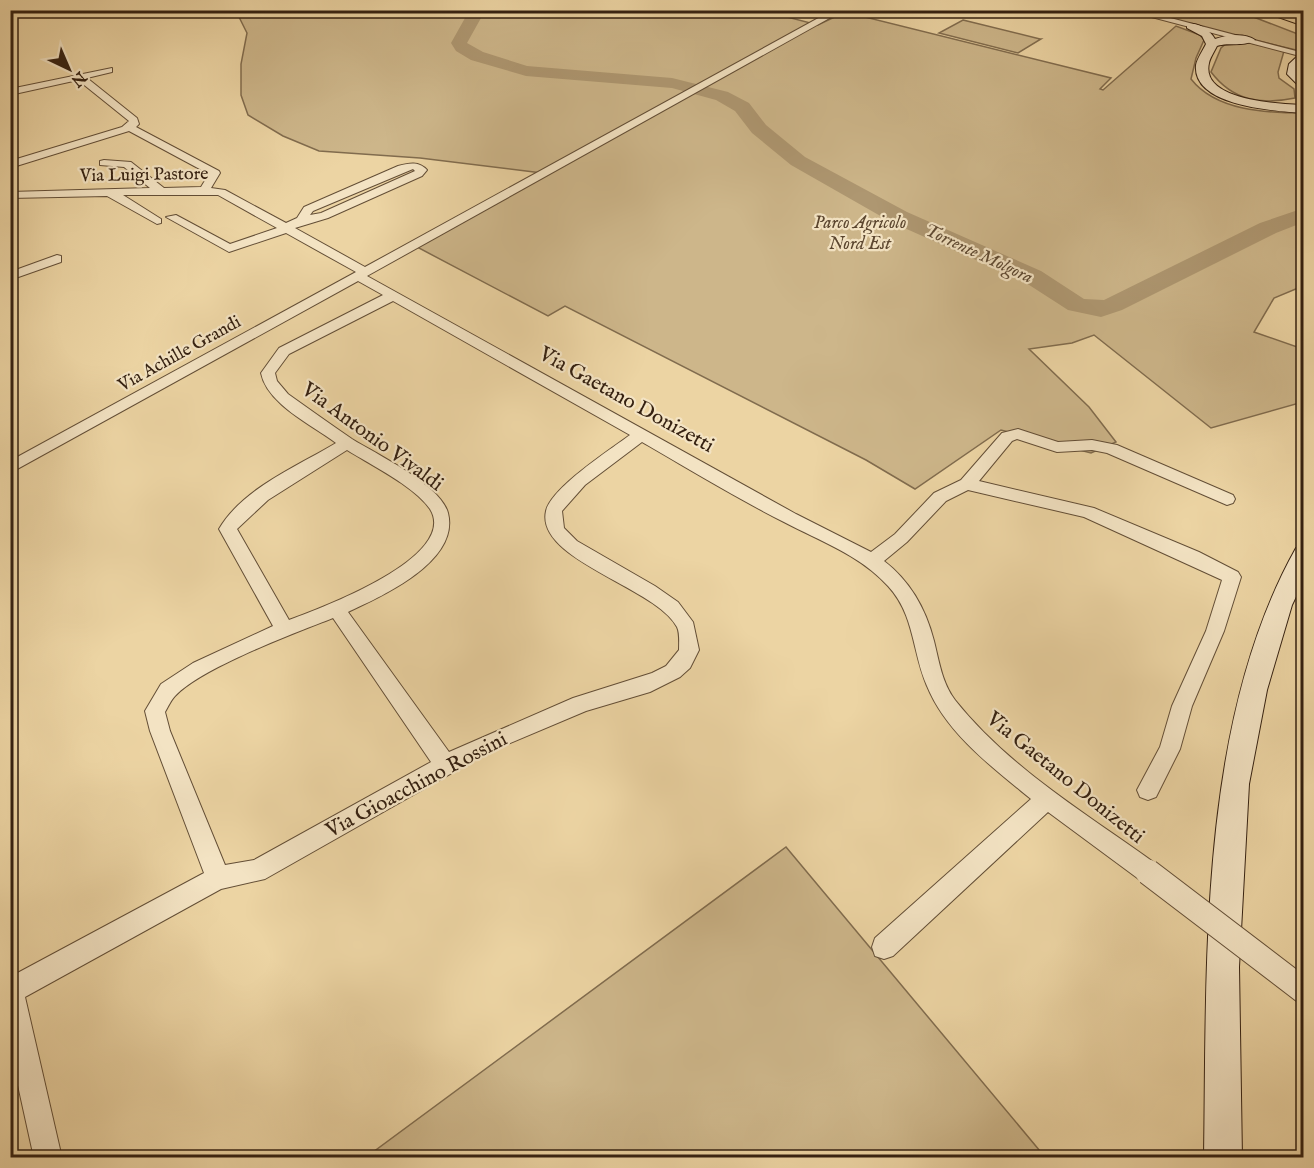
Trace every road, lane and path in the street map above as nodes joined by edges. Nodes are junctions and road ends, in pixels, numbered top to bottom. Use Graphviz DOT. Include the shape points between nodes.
graph roads {
  1 [pos="840,10"];
  2 [pos="1129,10"];
  3 [pos="1265,11"];
  4 [pos="1304,17"];
  5 [pos="1304,22"];
  6 [pos="1191,26"];
  7 [pos="1215,38"];
  8 [pos="1249,40"];
  9 [pos="1300,52"];
  10 [pos="108,70"];
  11 [pos="81,77"];
  12 [pos="1302,86"];
  13 [pos="10,92"];
  14 [pos="1304,104"];
  15 [pos="1284,108"];
  16 [pos="1304,109"];
  17 [pos="130,128"];
  18 [pos="104,163"];
  19 [pos="10,165"];
  20 [pos="204,190"];
  21 [pos="161,191"];
  22 [pos="109,192"];
  23 [pos="343,194"];
  24 [pos="10,195"];
  25 [pos="358,201"];
  26 [pos="172,217"];
  27 [pos="302,220"];
  28 [pos="157,221"];
  29 [pos="287,227"];
  30 [pos="57,259"];
  31 [pos="362,274"];
  32 [pos="10,276"];
  33 [pos="392,296"];
  34 [pos="642,434"];
  35 [pos="347,443"];
  36 [pos="10,468"];
  37 [pos="967,484"];
  38 [pos="1227,499"];
  39 [pos="1304,554"];
  40 [pos="873,560"];
  41 [pos="337,610"];
  42 [pos="285,629"];
  43 [pos="446,766"];
  44 [pos="1148,790"];
  45 [pos="1048,797"];
  46 [pos="218,878"];
  47 [pos="884,947"];
  48 [pos="11,990"];
  49 [pos="1304,991"];
  50 [pos="48,1158"];
  51 [pos="1223,1158"];
  1 -- 31 [label="street"];
  2 -- 6 [label="street"];
  3 -- 4 [label="highway"];
  3 -- 5 [label="highway"];
  6 -- 7 [label="main road"];
  7 -- 8 [label="main road"];
  7 -- 15 [label="main road" via="1202,71 1216,90 1248,104"];
  8 -- 9 [label="street"];
  9 -- 12 [label="main road" via="1294,69"];
  10 -- 11 [label="street"];
  11 -- 13 [label="street"];
  11 -- 17 [label="street" via="134,120"];
  14 -- 15 [label="main road"];
  15 -- 16 [label="main road"];
  17 -- 19 [label="street"];
  17 -- 20 [label="street" via="215,173"];
  18 -- 21 [label="street" via="127,164"];
  20 -- 21 [label="street, Via Luigi Pastore"];
  20 -- 29 [label="street, Via Luigi Pastore" via="232,196"];
  21 -- 22 [label="street, Via Luigi Pastore"];
  22 -- 24 [label="street, Via Luigi Pastore"];
  22 -- 28 [label="street"];
  23 -- 25 [label="street"];
  23 -- 25 [label="street" via="402,168 414,166 422,170"];
  23 -- 27 [label="street" via="308,209"];
  25 -- 27 [label="street" via="324,216"];
  26 -- 29 [label="street" via="229,248"];
  27 -- 29 [label="street"];
  29 -- 31 [label="street, Via Luigi Pastore"];
  30 -- 32 [label="street"];
  31 -- 33 [label="street, Via Gaetano Donizetti"];
  31 -- 36 [label="street, Via Achille Grandi"];
  33 -- 34 [label="street, Via Gaetano Donizetti"];
  33 -- 35 [label="street, Via Antonio Vivaldi" via="284,351 268,373 270,382 283,397"];
  34 -- 40 [label="street, Via Gaetano Donizetti"];
  34 -- 43 [label="street, Via Gioacchino Rossini" via="570,490 554,510 554,523 561,540 653,593 683,621 689,628 689,651 680,669 663,679 579,704 491,741"];
  35 -- 41 [label="street, Via Antonio Vivaldi" via="421,490 440,510 444,530 435,547 412,568"];
  35 -- 42 [label="street" via="230,520 228,529 242,557"];
  37 -- 38 [label="street" via="1007,437 1018,434 1057,447 1092,445 1111,449"];
  37 -- 40 [label="street" via="940,497 901,538"];
  37 -- 44 [label="street, Via Gaetano Donizetti" via="1088,512 1232,577 1215,631 1182,706 1170,749"];
  39 -- 51 [label="main road" via="1280,605 1254,690 1235,784 1223,967"];
  40 -- 45 [label="street, Via Gaetano Donizetti" via="905,595 917,615 933,680 946,704 996,755"];
  41 -- 42 [label="street, Via Antonio Vivaldi"];
  41 -- 43 [label="street"];
  42 -- 46 [label="street, Via Antonio Vivaldi" via="200,669 168,690 155,711"];
  43 -- 46 [label="street, Via Gioacchino Rossini" via="257,871"];
  45 -- 47 [label="street"];
  45 -- 49 [label="street, Via Gaetano Donizetti, bridge"];
  46 -- 48 [label="street, Via Gioacchino Rossini"];
  48 -- 50 [label="street"];
}
